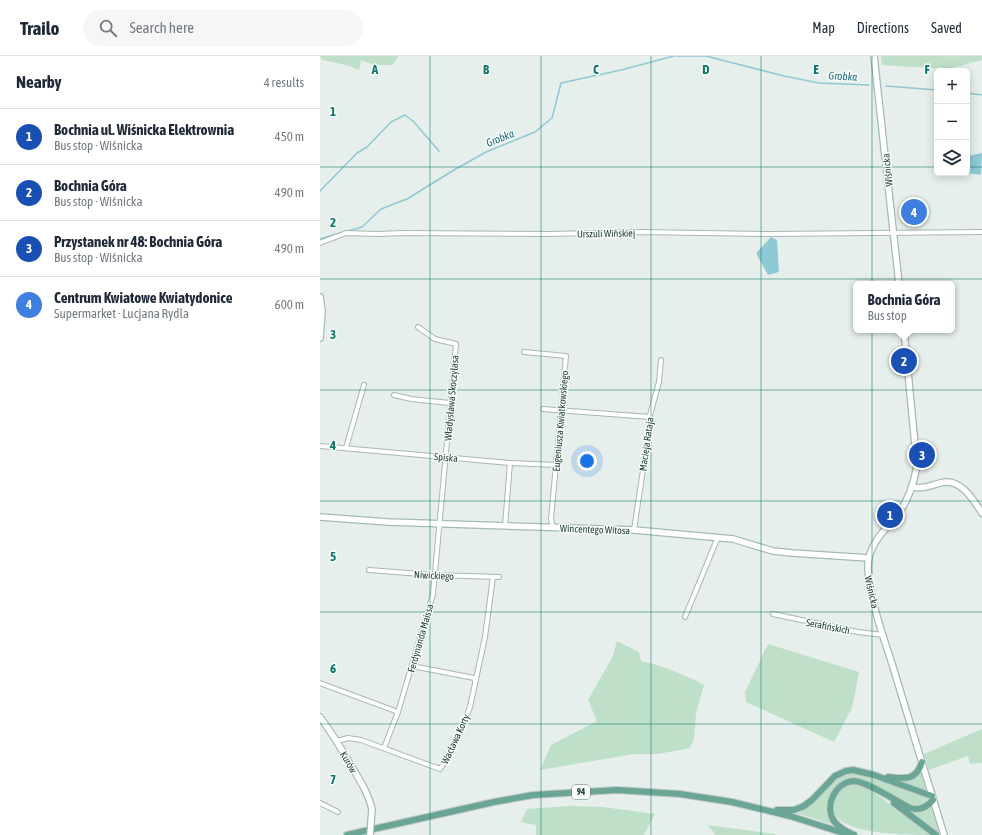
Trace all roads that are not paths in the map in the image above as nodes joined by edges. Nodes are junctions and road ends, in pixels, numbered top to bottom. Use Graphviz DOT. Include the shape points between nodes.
graph roads {
  1 [pos="874,56"];
  2 [pos="982,232"];
  3 [pos="893,233"];
  4 [pos="320,242"];
  5 [pos="899,281"];
  6 [pos="320,297"];
  7 [pos="418,327"];
  8 [pos="904,333"];
  9 [pos="320,338"];
  10 [pos="524,352"];
  11 [pos="661,360"];
  12 [pos="364,384"];
  13 [pos="394,395"];
  14 [pos="450,403"];
  15 [pos="543,409"];
  16 [pos="561,410"];
  17 [pos="650,417"];
  18 [pos="320,446"];
  19 [pos="346,448"];
  20 [pos="446,457"];
  21 [pos="510,463"];
  22 [pos="556,465"];
  23 [pos="912,487"];
  24 [pos="982,513"];
  25 [pos="320,517"];
  26 [pos="440,523"];
  27 [pos="505,526"];
  28 [pos="553,527"];
  29 [pos="634,530"];
  30 [pos="718,537"];
  31 [pos="869,558"];
  32 [pos="370,570"];
  33 [pos="434,575"];
  34 [pos="493,577"];
  35 [pos="500,577"];
  36 [pos="773,614"];
  37 [pos="685,617"];
  38 [pos="883,635"];
  39 [pos="412,666"];
  40 [pos="475,680"];
  41 [pos="320,683"];
  42 [pos="398,712"];
  43 [pos="320,717"];
  44 [pos="337,742"];
  45 [pos="384,748"];
  46 [pos="922,762"];
  47 [pos="874,775"];
  48 [pos="880,792"];
  49 [pos="932,798"];
  50 [pos="320,804"];
  51 [pos="763,809"];
  52 [pos="338,812"];
  53 [pos="824,827"];
  54 [pos="347,835"];
  55 [pos="370,835"];
  56 [pos="839,835"];
  57 [pos="850,835"];
  58 [pos="854,835"];
  59 [pos="936,835"];
  60 [pos="944,835"];
  1 -- 3 [label="street, Wiśnicka"];
  2 -- 3 [label="street, Urszuli Wińskiej"];
  3 -- 4 [label="street, Urszuli Wińskiej" via="346,233"];
  3 -- 5 [label="street, Wiśnicka"];
  6 -- 9 [label="street"];
  7 -- 14 [label="street, Władysława Skoczylasa" via="432,337 456,344"];
  8 -- 23 [label="street, Wiśnicka" via="917,466"];
  10 -- 16 [label="street, Eugeniusza Kwiatkowskiego" via="566,356"];
  11 -- 17 [label="street, Macieja Rataja" via="659,382"];
  12 -- 19 [label="street"];
  13 -- 14 [label="street"];
  14 -- 20 [label="street, Władysława Skoczylasa"];
  15 -- 16 [label="street"];
  16 -- 17 [label="street"];
  16 -- 22 [label="street, Eugeniusza Kwiatkowskiego"];
  17 -- 29 [label="street, Macieja Rataja"];
  18 -- 19 [label="street, Spiska"];
  19 -- 20 [label="street, Spiska"];
  20 -- 21 [label="street, Spiska"];
  20 -- 26 [label="street, Władysława Skoczylasa"];
  21 -- 22 [label="street, Spiska"];
  21 -- 27 [label="street"];
  22 -- 28 [label="street, Eugeniusza Kwiatkowskiego" via="551,519"];
  23 -- 24 [label="street" via="923,488 953,483 967,493"];
  23 -- 31 [label="street, Wiśnicka" via="900,510 872,548"];
  25 -- 26 [label="street, Wincentego Witosa"];
  26 -- 27 [label="street, Wincentego Witosa"];
  26 -- 33 [label="street, Ferdynanda Maissa"];
  27 -- 28 [label="street, Wincentego Witosa"];
  28 -- 29 [label="street, Wincentego Witosa"];
  29 -- 30 [label="street, Wincentego Witosa"];
  30 -- 31 [label="street, Wincentego Witosa" via="780,552"];
  30 -- 37 [label="street"];
  31 -- 38 [label="street, Wiśnicka" via="868,574"];
  32 -- 33 [label="street, Niwickiego"];
  33 -- 34 [label="street, Niwickiego"];
  33 -- 39 [label="street, Ferdynanda Maissa" via="433,594"];
  34 -- 35 [label="street, Niwickiego"];
  34 -- 40 [label="street, Wacława Korty" via="485,637"];
  36 -- 38 [label="street, Serafińskich"];
  38 -- 46 [label="street, Wiśnicka"];
  39 -- 40 [label="street"];
  39 -- 42 [label="street, Ferdynanda Maissa"];
  40 -- 45 [label="street, Wacława Korty" via="470,707 462,728 440,769"];
  41 -- 42 [label="street"];
  42 -- 45 [label="street, Ferdynanda Maissa"];
  43 -- 44 [label="street, Kurów"];
  44 -- 45 [label="street, Wacława Korty" via="354,738"];
  44 -- 55 [label="street, Kurów, bridge" via="370,800"];
  46 -- 47 [label="main road" via="918,772 906,779"];
  46 -- 49 [label="street, Wiśnicka"];
  47 -- 49 [label="main road"];
  47 -- 51 [label="main road" via="846,771 835,776 812,800 799,808 789,811"];
  48 -- 49 [label="main road" via="915,809 924,808"];
  48 -- 58 [label="main road" via="854,782 844,785 833,795 830,802 832,816 838,825"];
  48 -- 59 [label="main road"];
  49 -- 60 [label="street, Wiśnicka"];
  50 -- 52 [label="street"];
  51 -- 53 [label="main road, 94"];
  51 -- 54 [label="main road, 94" via="705,797 656,792 572,792 494,802"];
  53 -- 56 [label="main road"];
  53 -- 57 [label="main road, 94"];
}
